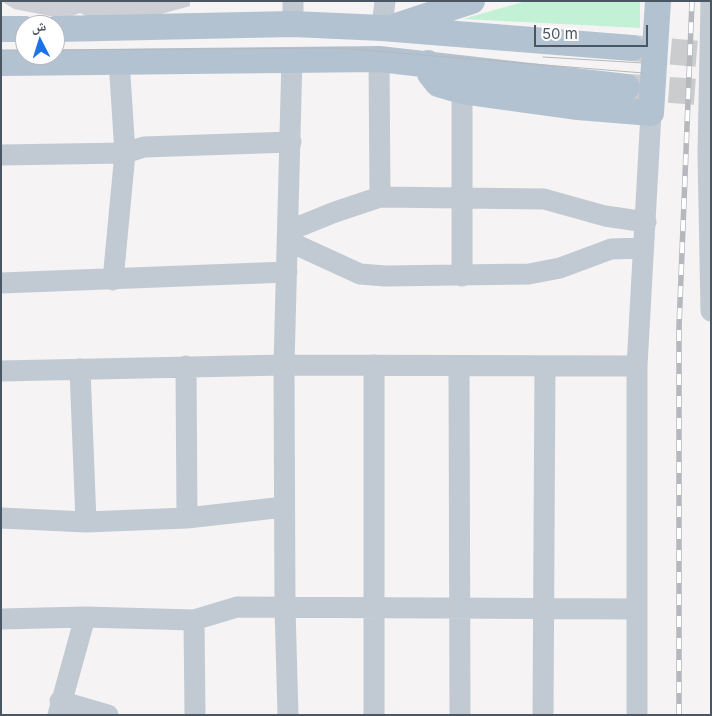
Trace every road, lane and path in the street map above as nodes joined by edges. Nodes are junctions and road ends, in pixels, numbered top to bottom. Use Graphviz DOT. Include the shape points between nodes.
graph roads {
  1 [pos="385,1"];
  2 [pos="472,1"];
  3 [pos="658,1"];
  4 [pos="711,1"];
  5 [pos="293,13"];
  6 [pos="65,28"];
  7 [pos="386,28"];
  8 [pos="710,28"];
  9 [pos="1,29"];
  10 [pos="15,29"];
  11 [pos="632,48"];
  12 [pos="292,58"];
  13 [pos="379,59"];
  14 [pos="119,60"];
  15 [pos="1,63"];
  16 [pos="428,63"];
  17 [pos="627,87"];
  18 [pos="462,91"];
  19 [pos="652,113"];
  20 [pos="291,142"];
  21 [pos="125,153"];
  22 [pos="709,154"];
  23 [pos="1,155"];
  24 [pos="380,197"];
  25 [pos="460,198"];
  26 [pos="646,222"];
  27 [pos="288,236"];
  28 [pos="643,248"];
  29 [pos="287,272"];
  30 [pos="462,276"];
  31 [pos="113,280"];
  32 [pos="1,283"];
  33 [pos="711,311"];
  34 [pos="284,365"];
  35 [pos="374,365"];
  36 [pos="186,366"];
  37 [pos="460,366"];
  38 [pos="545,366"];
  39 [pos="637,366"];
  40 [pos="80,369"];
  41 [pos="1,371"];
  42 [pos="284,507"];
  43 [pos="1,518"];
  44 [pos="187,518"];
  45 [pos="86,522"];
  46 [pos="373,607"];
  47 [pos="285,608"];
  48 [pos="459,608"];
  49 [pos="543,608"];
  50 [pos="637,609"];
  51 [pos="85,617"];
  52 [pos="1,618"];
  53 [pos="194,620"];
  54 [pos="59,708"];
  55 [pos="108,715"];
  56 [pos="195,715"];
  57 [pos="288,715"];
  58 [pos="374,715"];
  59 [pos="460,715"];
  60 [pos="543,715"];
  61 [pos="636,715"];
  1 -- 7 [label="street"];
  2 -- 7 [label="main road"];
  3 -- 19 [label="main road"];
  4 -- 8 [label="street"];
  5 -- 6 [label="main road"];
  5 -- 7 [label="main road"];
  7 -- 11 [label="main road"];
  8 -- 22 [label="street"];
  9 -- 10 [label="main road"];
  12 -- 13 [label="main road"];
  12 -- 14 [label="main road"];
  12 -- 20 [label="street"];
  13 -- 16 [label="main road"];
  13 -- 24 [label="street"];
  14 -- 15 [label="main road"];
  14 -- 21 [label="street"];
  16 -- 17 [label="main road"];
  16 -- 18 [label="main road" via="430,74 438,84"];
  18 -- 19 [label="main road" via="578,107"];
  18 -- 25 [label="street"];
  19 -- 26 [label="street"];
  20 -- 21 [label="street" via="144,147"];
  20 -- 27 [label="street"];
  21 -- 23 [label="street"];
  21 -- 31 [label="street"];
  22 -- 33 [label="street"];
  24 -- 25 [label="street"];
  24 -- 27 [label="street" via="342,209"];
  25 -- 26 [label="street" via="544,199 605,216"];
  25 -- 30 [label="street"];
  26 -- 28 [label="street"];
  27 -- 29 [label="street"];
  27 -- 30 [label="street" via="360,274"];
  28 -- 30 [label="street" via="611,249 546,272"];
  28 -- 39 [label="street"];
  29 -- 31 [label="street"];
  29 -- 34 [label="street"];
  31 -- 32 [label="street"];
  34 -- 35 [label="street"];
  34 -- 36 [label="street"];
  34 -- 42 [label="street"];
  35 -- 37 [label="street"];
  35 -- 46 [label="street"];
  36 -- 40 [label="street"];
  36 -- 44 [label="street"];
  37 -- 38 [label="street"];
  37 -- 48 [label="street"];
  38 -- 39 [label="street"];
  38 -- 49 [label="street"];
  39 -- 50 [label="street"];
  40 -- 41 [label="street"];
  40 -- 45 [label="street"];
  42 -- 44 [label="street"];
  42 -- 47 [label="street"];
  43 -- 45 [label="street"];
  44 -- 45 [label="street"];
  46 -- 47 [label="street"];
  46 -- 48 [label="street"];
  46 -- 58 [label="street"];
  47 -- 53 [label="street" via="237,607"];
  47 -- 57 [label="street"];
  48 -- 49 [label="street"];
  48 -- 59 [label="street"];
  49 -- 50 [label="street"];
  49 -- 60 [label="street"];
  50 -- 61 [label="street"];
  51 -- 52 [label="street"];
  51 -- 53 [label="street"];
  51 -- 54 [label="street"];
  53 -- 56 [label="street"];
  54 -- 55 [label="street"];
}
